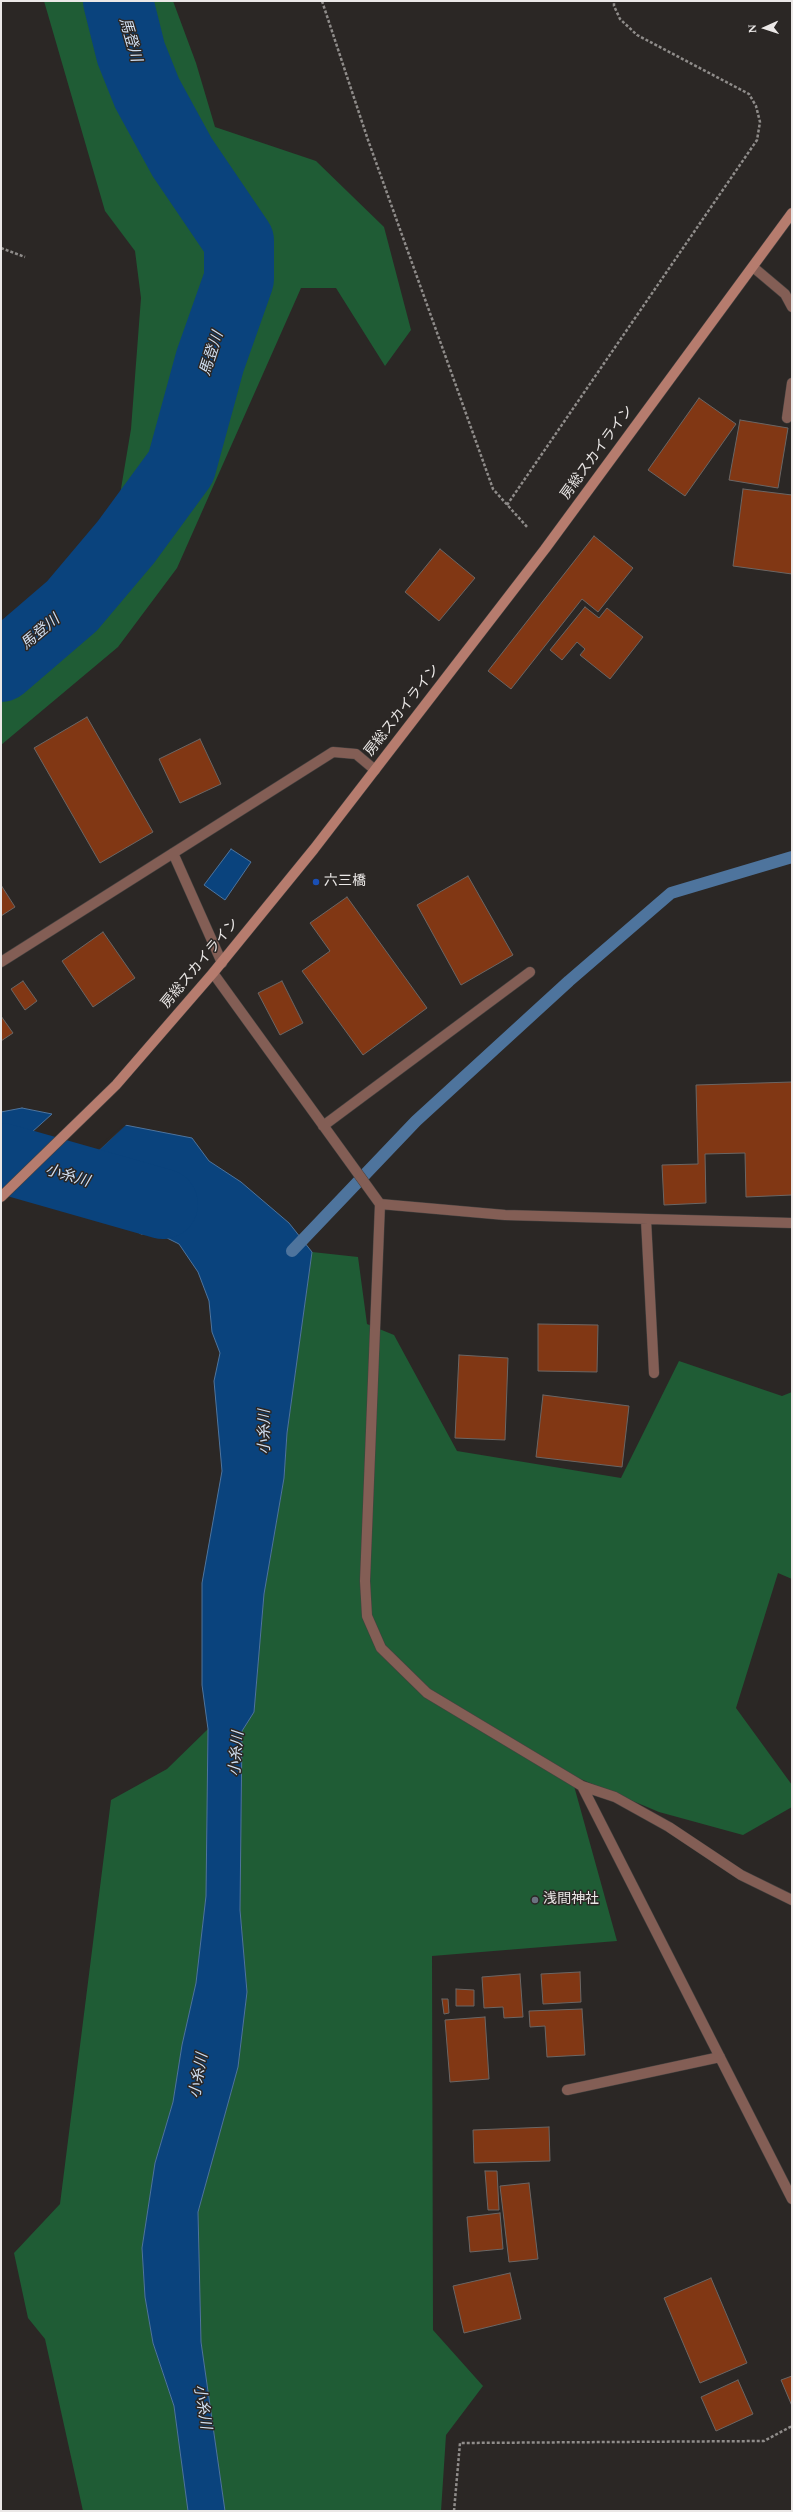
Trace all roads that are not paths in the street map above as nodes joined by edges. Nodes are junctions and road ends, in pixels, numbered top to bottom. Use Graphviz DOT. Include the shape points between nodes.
graph roads {
  1 [pos="792,213"];
  2 [pos="753,267"];
  3 [pos="792,307"];
  4 [pos="792,383"];
  5 [pos="787,418"];
  6 [pos="375,770"];
  7 [pos="173,853"];
  8 [pos="1,962"];
  9 [pos="222,963"];
  10 [pos="530,972"];
  11 [pos="213,973"];
  12 [pos="323,1126"];
  13 [pos="1,1197"];
  14 [pos="380,1204"];
  15 [pos="646,1220"];
  16 [pos="792,1223"];
  17 [pos="654,1374"];
  18 [pos="582,1786"];
  19 [pos="792,1900"];
  20 [pos="720,2057"];
  21 [pos="567,2090"];
  22 [pos="792,2199"];
  1 -- 2 [label="main road, 房総スカイライン"];
  2 -- 3 [label="street" via="785,294"];
  2 -- 6 [label="main road, 房総スカイライン" via="545,548"];
  4 -- 5 [label="street"];
  6 -- 7 [label="street" via="356,754 333,752"];
  6 -- 9 [label="main road, 房総スカイライン"];
  7 -- 8 [label="street"];
  7 -- 9 [label="street"];
  9 -- 11 [label="main road, 房総スカイライン"];
  10 -- 12 [label="street"];
  11 -- 12 [label="street"];
  11 -- 13 [label="main road, 房総スカイライン" via="116,1085"];
  12 -- 14 [label="street"];
  14 -- 15 [label="street" via="505,1214"];
  14 -- 18 [label="street" via="365,1580 367,1616 381,1648 427,1693"];
  15 -- 16 [label="street"];
  15 -- 17 [label="street"];
  18 -- 19 [label="street" via="615,1797 669,1827 741,1875"];
  18 -- 20 [label="street"];
  20 -- 21 [label="street"];
  20 -- 22 [label="street"];
}
